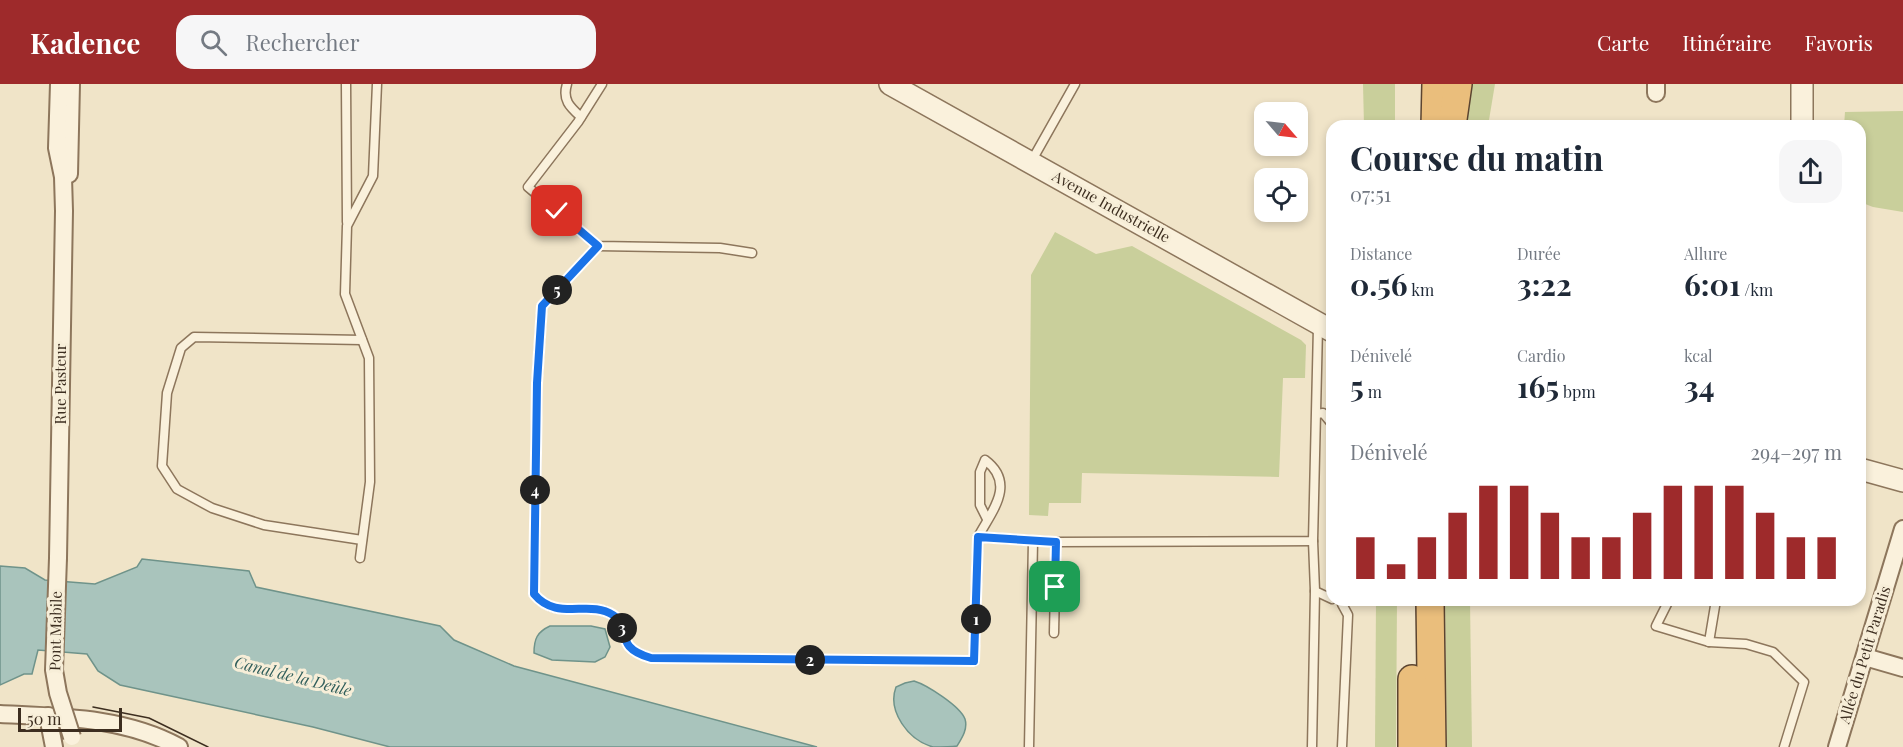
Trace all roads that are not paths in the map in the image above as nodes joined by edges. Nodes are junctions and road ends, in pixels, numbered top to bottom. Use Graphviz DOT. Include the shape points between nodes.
graph roads {
  1 [pos="59,84"];
  2 [pos="71,84"];
  3 [pos="346,84"];
  4 [pos="377,84"];
  5 [pos="567,84"];
  6 [pos="602,84"];
  7 [pos="890,84"];
  8 [pos="1075,84"];
  9 [pos="1418,84"];
  10 [pos="1436,84"];
  11 [pos="1458,84"];
  12 [pos="1802,84"];
  13 [pos="581,117"];
  14 [pos="1417,120"];
  15 [pos="1435,120"];
  16 [pos="1453,120"];
  17 [pos="1802,120"];
  18 [pos="1031,162"];
  19 [pos="64,211"];
  20 [pos="346,226"];
  21 [pos="598,246"];
  22 [pos="752,253"];
  23 [pos="1325,328"];
  24 [pos="362,340"];
  25 [pos="1317,414"];
  26 [pos="1326,417"];
  27 [pos="1866,471"];
  28 [pos="1903,481"];
  29 [pos="987,519"];
  30 [pos="1903,529"];
  31 [pos="978,537"];
  32 [pos="362,540"];
  33 [pos="1033,541"];
  34 [pos="1313,541"];
  35 [pos="1056,542"];
  36 [pos="58,558"];
  37 [pos="360,558"];
  38 [pos="1315,591"];
  39 [pos="1326,596"];
  40 [pos="1342,606"];
  41 [pos="1411,606"];
  42 [pos="1430,606"];
  43 [pos="1666,606"];
  44 [pos="1715,606"];
  45 [pos="1054,633"];
  46 [pos="1709,642"];
  47 [pos="1865,657"];
  48 [pos="1903,668"];
  49 [pos="0,714"];
  50 [pos="51,717"];
  51 [pos="73,742"];
  52 [pos="54,747"];
  53 [pos="179,747"];
  54 [pos="1029,747"];
  55 [pos="1312,747"];
  56 [pos="1342,747"];
  57 [pos="1412,747"];
  58 [pos="1431,747"];
  59 [pos="1784,747"];
  60 [pos="1837,747"];
  1 -- 19 [label="street, Rue Pasteur" via="57,148"];
  2 -- 19 [label="street, Rue Pasteur" via="69,178"];
  3 -- 20 [label="lane"];
  4 -- 20 [label="lane" via="373,176"];
  5 -- 13 [label="lane" via="567,104"];
  6 -- 13 [label="lane"];
  7 -- 18 [label="street, Avenue Industrielle"];
  8 -- 18 [label="lane"];
  9 -- 14 [label="highway"];
  10 -- 15 [label="highway"];
  11 -- 16 [label="highway"];
  12 -- 17 [label="street"];
  13 -- 21 [label="lane" via="528,187"];
  18 -- 23 [label="street, Avenue Industrielle"];
  19 -- 36 [label="street, Rue Pasteur"];
  20 -- 24 [label="lane" via="345,294"];
  21 -- 22 [label="lane" via="720,248"];
  21 -- 31 [label="lane" via="542,306 534,594 542,603 613,615 620,621 628,647 651,658 974,661"];
  23 -- 25 [label="lane"];
  24 -- 32 [label="lane" via="369,358 370,471"];
  24 -- 32 [label="lane" via="194,337 181,348 167,393 162,466 177,489 212,508 264,525"];
  25 -- 26 [label="lane"];
  25 -- 34 [label="lane"];
  27 -- 28 [label="street"];
  29 -- 29 [label="lane" via="999,499 1000,478 985,460 980,472 980,505"];
  29 -- 31 [label="lane"];
  30 -- 47 [label="street, Allée du Petit Paradis"];
  31 -- 33 [label="lane"];
  32 -- 37 [label="lane"];
  33 -- 35 [label="lane"];
  33 -- 54 [label="lane"];
  34 -- 35 [label="lane"];
  34 -- 38 [label="lane"];
  35 -- 45 [label="lane"];
  36 -- 51 [label="street, Pont Mabile, bridge" via="54,670"];
  38 -- 39 [label="lane"];
  38 -- 55 [label="lane"];
  40 -- 56 [label="lane" via="1348,615"];
  41 -- 57 [label="highway"];
  42 -- 58 [label="highway"];
  43 -- 46 [label="lane" via="1656,626"];
  44 -- 46 [label="lane"];
  46 -- 59 [label="lane" via="1746,644 1773,652 1804,682"];
  47 -- 48 [label="street"];
  47 -- 60 [label="street, Allée du Petit Paradis"];
  49 -- 50 [label="street"];
  50 -- 52 [label="street"];
  50 -- 53 [label="street" via="124,726"];
}
